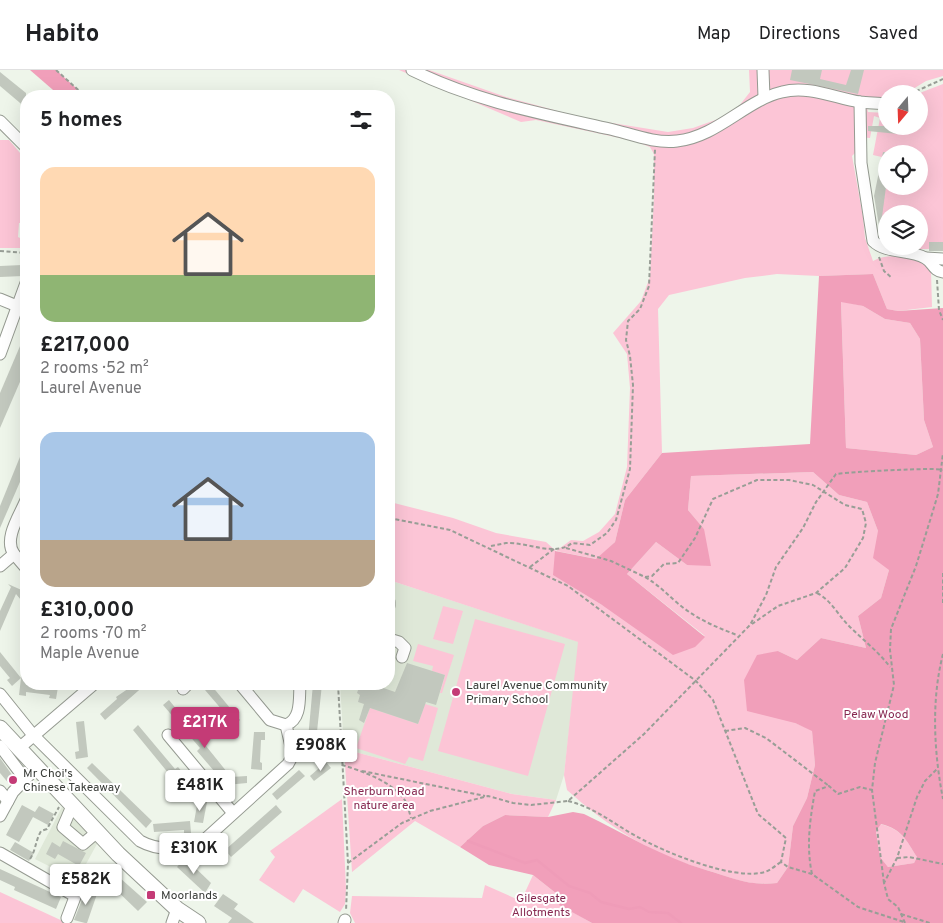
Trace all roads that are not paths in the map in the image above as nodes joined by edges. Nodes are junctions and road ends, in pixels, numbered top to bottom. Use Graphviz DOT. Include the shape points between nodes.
graph roads {
  1 [pos="412,70"];
  2 [pos="763,70"];
  3 [pos="764,97"];
  4 [pos="860,102"];
  5 [pos="878,103"];
  6 [pos="0,121"];
  7 [pos="20,141"];
  8 [pos="926,258"];
  9 [pos="943,259"];
  10 [pos="940,271"];
  11 [pos="20,298"];
  12 [pos="0,299"];
  13 [pos="17,306"];
  14 [pos="0,354"];
  15 [pos="20,515"];
  16 [pos="14,554"];
  17 [pos="20,561"];
  18 [pos="0,566"];
  19 [pos="395,641"];
  20 [pos="402,657"];
  21 [pos="87,690"];
  22 [pos="245,690"];
  23 [pos="299,690"];
  24 [pos="0,694"];
  25 [pos="286,725"];
  26 [pos="0,728"];
  27 [pos="168,735"];
  28 [pos="33,736"];
  29 [pos="0,746"];
  30 [pos="18,748"];
  31 [pos="31,774"];
  32 [pos="0,791"];
  33 [pos="8,801"];
  34 [pos="69,803"];
  35 [pos="234,813"];
  36 [pos="0,816"];
  37 [pos="98,832"];
  38 [pos="0,853"];
  39 [pos="80,884"];
  40 [pos="76,896"];
  41 [pos="175,916"];
  42 [pos="67,918"];
  43 [pos="198,923"];
  1 -- 3 [label="street" via="472,95 668,142 691,139 747,110"];
  2 -- 3 [label="street"];
  3 -- 4 [label="street" via="794,90"];
  4 -- 5 [label="street"];
  4 -- 8 [label="street" via="861,163 870,234 880,247"];
  6 -- 7 [label="street"];
  8 -- 9 [label="street"];
  8 -- 10 [label="street"];
  11 -- 13 [label="street"];
  12 -- 13 [label="street"];
  13 -- 14 [label="street"];
  15 -- 16 [label="street" via="10,540"];
  16 -- 17 [label="street"];
  16 -- 18 [label="street"];
  19 -- 20 [label="street" via="405,648"];
  21 -- 28 [label="street"];
  22 -- 25 [label="street" via="270,720"];
  23 -- 25 [label="street" via="297,715 292,723"];
  24 -- 28 [label="street"];
  25 -- 35 [label="street" via="293,755 288,764"];
  26 -- 30 [label="main road"];
  27 -- 35 [label="street"];
  28 -- 30 [label="street"];
  28 -- 35 [label="street" via="140,841 159,849 197,844"];
  29 -- 31 [label="street"];
  30 -- 31 [label="main road"];
  31 -- 33 [label="street"];
  31 -- 34 [label="main road"];
  32 -- 33 [label="street"];
  33 -- 36 [label="street"];
  34 -- 37 [label="main road"];
  34 -- 37 [label="street" via="63,827 83,844"];
  37 -- 41 [label="main road"];
  38 -- 40 [label="street"];
  39 -- 40 [label="street"];
  40 -- 42 [label="street"];
  41 -- 43 [label="main road"];
}
